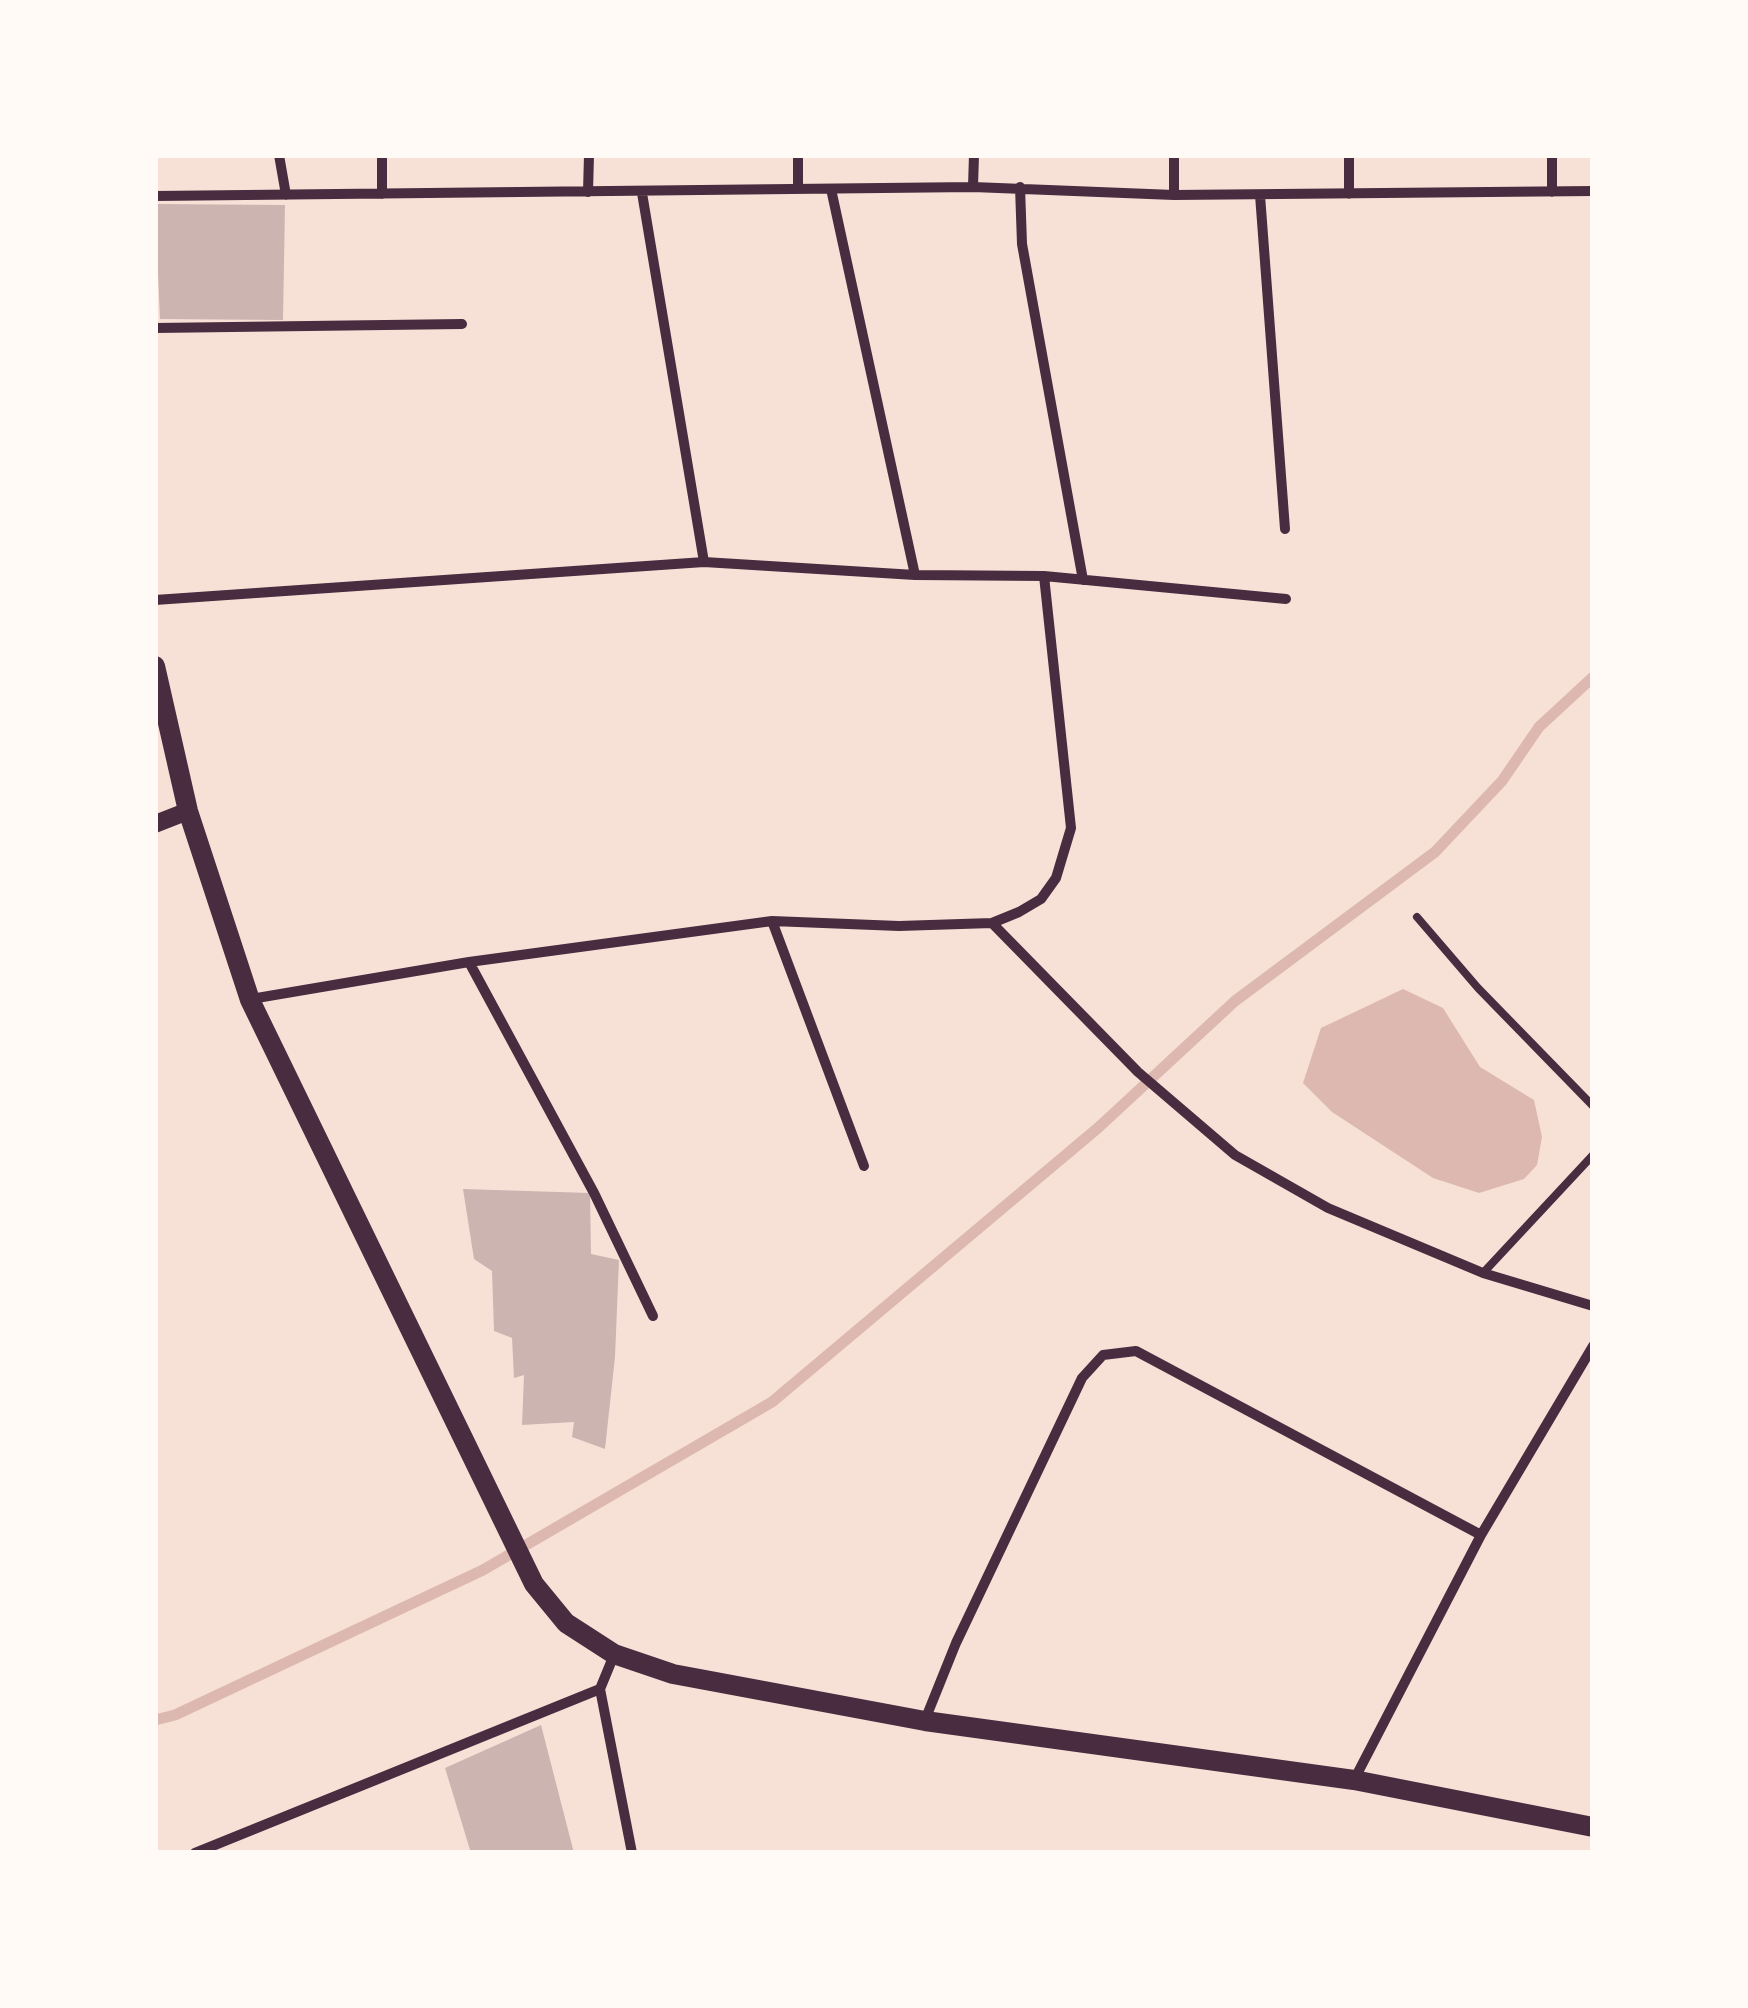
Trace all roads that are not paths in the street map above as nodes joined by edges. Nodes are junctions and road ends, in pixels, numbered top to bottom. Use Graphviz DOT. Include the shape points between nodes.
graph roads {
  1 [pos="279,155"];
  2 [pos="382,155"];
  3 [pos="589,155"];
  4 [pos="798,155"];
  5 [pos="974,155"];
  6 [pos="1174,155"];
  7 [pos="1350,155"];
  8 [pos="1552,155"];
  9 [pos="974,187"];
  10 [pos="1020,187"];
  11 [pos="798,188"];
  12 [pos="832,189"];
  13 [pos="1593,191"];
  14 [pos="588,192"];
  15 [pos="1552,192"];
  16 [pos="642,193"];
  17 [pos="286,194"];
  18 [pos="382,194"];
  19 [pos="1348,194"];
  20 [pos="1260,195"];
  21 [pos="155,196"];
  22 [pos="1174,196"];
  23 [pos="462,324"];
  24 [pos="155,328"];
  25 [pos="1285,528"];
  26 [pos="704,562"];
  27 [pos="915,575"];
  28 [pos="1044,576"];
  29 [pos="1083,580"];
  30 [pos="1286,599"];
  31 [pos="155,600"];
  32 [pos="155,666"];
  33 [pos="188,811"];
  34 [pos="155,824"];
  35 [pos="1417,917"];
  36 [pos="772,921"];
  37 [pos="992,922"];
  38 [pos="469,962"];
  39 [pos="250,1000"];
  40 [pos="1593,1106"];
  41 [pos="1593,1156"];
  42 [pos="864,1166"];
  43 [pos="1483,1273"];
  44 [pos="1593,1306"];
  45 [pos="653,1316"];
  46 [pos="1593,1346"];
  47 [pos="1481,1535"];
  48 [pos="614,1654"];
  49 [pos="600,1689"];
  50 [pos="925,1721"];
  51 [pos="1354,1780"];
  52 [pos="1593,1827"];
  53 [pos="195,1853"];
  54 [pos="632,1853"];
  1 -- 17 [label="street"];
  2 -- 18 [label="street"];
  3 -- 14 [label="street"];
  4 -- 11 [label="street"];
  5 -- 9 [label="street"];
  6 -- 22 [label="street"];
  7 -- 19 [label="street"];
  8 -- 15 [label="street"];
  9 -- 10 [label="street"];
  9 -- 12 [label="street"];
  10 -- 22 [label="street"];
  10 -- 29 [label="street" via="1022,244"];
  11 -- 12 [label="street"];
  11 -- 16 [label="street"];
  12 -- 27 [label="street"];
  13 -- 15 [label="street"];
  14 -- 16 [label="street"];
  14 -- 18 [label="street"];
  15 -- 19 [label="street"];
  16 -- 26 [label="street"];
  17 -- 18 [label="street"];
  17 -- 21 [label="street"];
  19 -- 20 [label="street"];
  20 -- 22 [label="street"];
  20 -- 25 [label="street"];
  23 -- 24 [label="street"];
  26 -- 27 [label="street"];
  26 -- 31 [label="street"];
  27 -- 28 [label="street"];
  28 -- 29 [label="street"];
  28 -- 37 [label="street" via="1071,828 1065,858 1041,900"];
  29 -- 30 [label="street"];
  32 -- 33 [label="main road"];
  33 -- 34 [label="street"];
  33 -- 39 [label="main road"];
  35 -- 40 [label="lane"];
  36 -- 37 [label="street"];
  36 -- 38 [label="street"];
  36 -- 42 [label="street"];
  37 -- 43 [label="street" via="1138,1072 1235,1155 1328,1208"];
  38 -- 39 [label="street"];
  38 -- 45 [label="street"];
  39 -- 48 [label="main road" via="534,1584 566,1623"];
  41 -- 43 [label="lane"];
  43 -- 44 [label="street"];
  46 -- 47 [label="street"];
  47 -- 50 [label="street" via="1136,1351 1103,1354 1082,1378"];
  47 -- 51 [label="street"];
  48 -- 49 [label="street"];
  48 -- 50 [label="main road" via="673,1674"];
  49 -- 53 [label="street"];
  49 -- 54 [label="street"];
  50 -- 51 [label="main road"];
  51 -- 52 [label="main road"];
}
